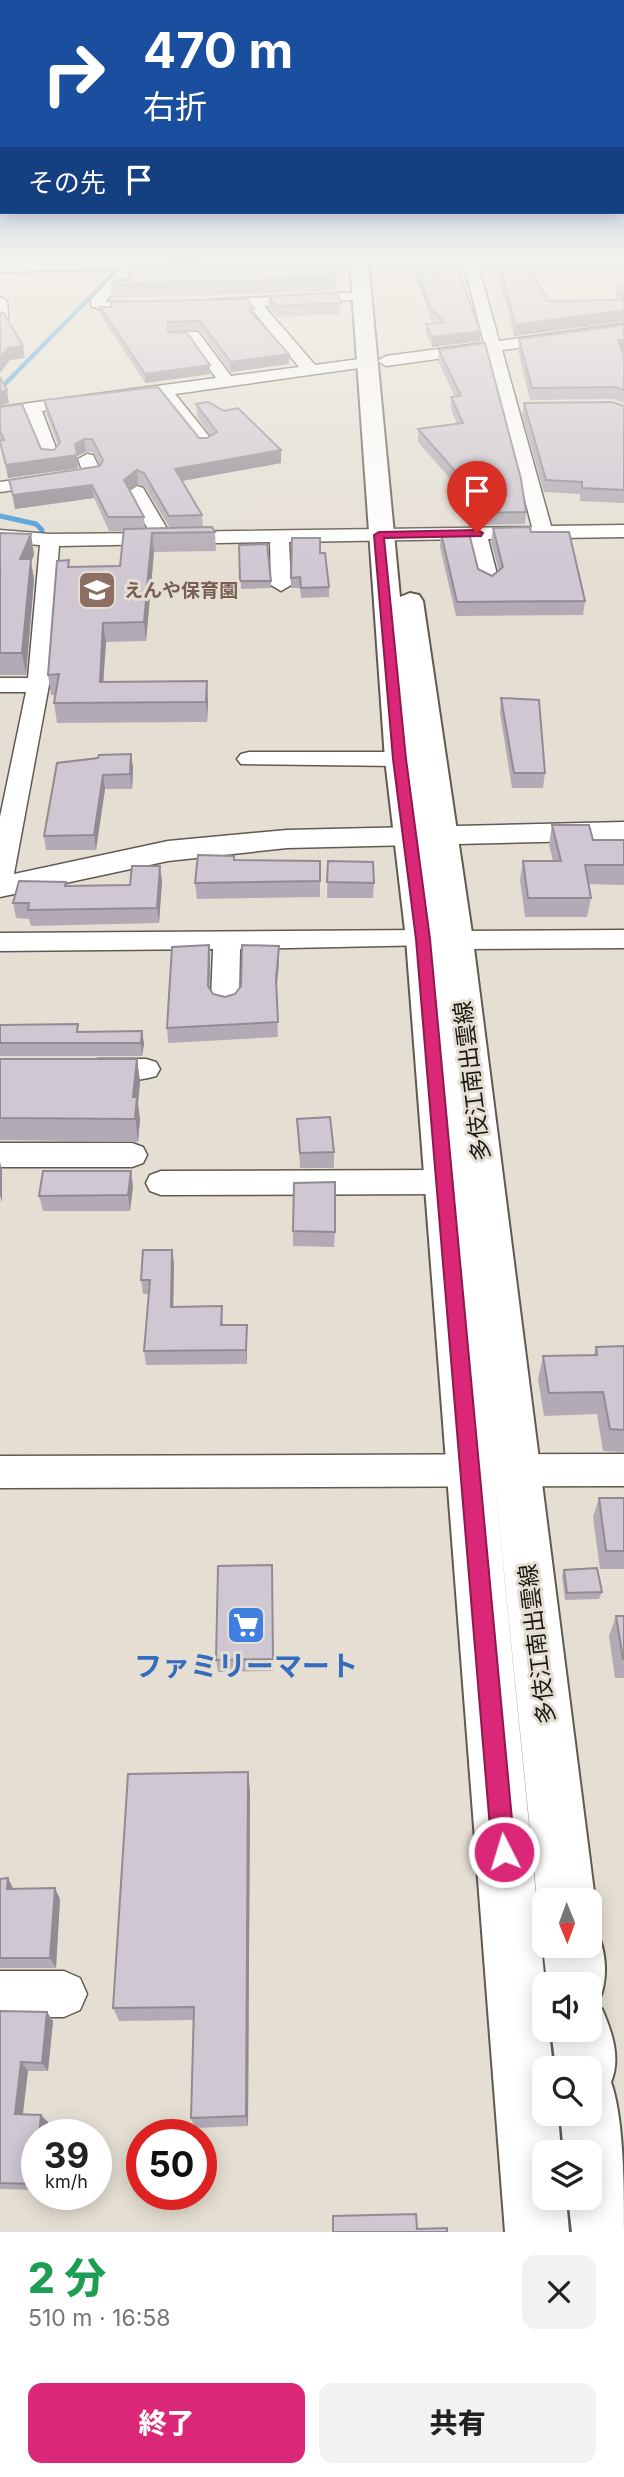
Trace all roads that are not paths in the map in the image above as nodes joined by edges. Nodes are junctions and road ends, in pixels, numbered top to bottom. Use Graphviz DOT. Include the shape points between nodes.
graph roads {
  1 [pos="215,365"];
  2 [pos="306,365"];
  3 [pos="354,365"];
  4 [pos="377,365"];
  5 [pos="499,365"];
  6 [pos="311,371"];
  7 [pos="227,382"];
  8 [pos="163,390"];
  9 [pos="32,408"];
  10 [pos="0,412"];
  11 [pos="206,444"];
  12 [pos="50,456"];
  13 [pos="87,459"];
  14 [pos="0,487"];
  15 [pos="137,492"];
  16 [pos="624,531"];
  17 [pos="543,532"];
  18 [pos="477,533"];
  19 [pos="390,535"];
  20 [pos="0,537"];
  21 [pos="279,537"];
  22 [pos="163,538"];
  23 [pos="50,540"];
  24 [pos="489,582"];
  25 [pos="281,586"];
  26 [pos="0,685"];
  27 [pos="38,685"];
  28 [pos="249,759"];
  29 [pos="400,759"];
  30 [pos="624,831"];
  31 [pos="426,837"];
  32 [pos="0,879"];
  33 [pos="0,887"];
  34 [pos="440,939"];
  35 [pos="624,939"];
  36 [pos="227,940"];
  37 [pos="0,942"];
  38 [pos="225,1000"];
  39 [pos="66,1069"];
  40 [pos="146,1069"];
  41 [pos="0,1154"];
  42 [pos="132,1155"];
  43 [pos="445,1182"];
  44 [pos="161,1183"];
  45 [pos="624,1469"];
  46 [pos="0,1472"];
  47 [pos="470,1472"];
  48 [pos="517,1472"];
  49 [pos="565,1888"];
  50 [pos="0,1994"];
  51 [pos="64,1994"];
  52 [pos="592,2126"];
  53 [pos="537,2232"];
  54 [pos="604,2232"];
  1 -- 7 [label="street"];
  2 -- 6 [label="street"];
  3 -- 6 [label="street"];
  4 -- 19 [label="main road, 多伎江南出雲線"];
  5 -- 17 [label="street" via="515,408"];
  6 -- 7 [label="street"];
  7 -- 8 [label="street"];
  8 -- 9 [label="street"];
  8 -- 11 [label="street"];
  9 -- 10 [label="street"];
  9 -- 12 [label="street"];
  13 -- 14 [label="street" via="93,474"];
  15 -- 22 [label="street"];
  16 -- 17 [label="street"];
  17 -- 18 [label="street"];
  18 -- 19 [label="street"];
  18 -- 24 [label="street"];
  19 -- 21 [label="street"];
  19 -- 29 [label="main road, 多伎江南出雲線"];
  19 -- 31 [label="main road, 多伎江南出雲線"];
  20 -- 23 [label="street"];
  21 -- 22 [label="street"];
  21 -- 25 [label="street"];
  22 -- 23 [label="street"];
  23 -- 27 [label="street"];
  26 -- 27 [label="street"];
  27 -- 32 [label="street"];
  28 -- 29 [label="street"];
  29 -- 31 [label="main road, 多伎江南出雲線"];
  30 -- 31 [label="street"];
  31 -- 33 [label="street" via="287,839 168,851"];
  31 -- 34 [label="main road, 多伎江南出雲線"];
  34 -- 35 [label="street"];
  34 -- 36 [label="street"];
  34 -- 43 [label="main road, 多伎江南出雲線"];
  34 -- 48 [label="main road, 多伎江南出雲線"];
  36 -- 37 [label="street"];
  36 -- 38 [label="street"];
  39 -- 40 [label="street"];
  41 -- 42 [label="street"];
  43 -- 44 [label="street"];
  43 -- 47 [label="main road, 多伎江南出雲線"];
  45 -- 48 [label="street"];
  46 -- 47 [label="street"];
  47 -- 48 [label="street"];
  47 -- 53 [label="main road, 多伎江南出雲線"];
  48 -- 49 [label="main road, 多伎江南出雲線"];
  50 -- 51 [label="street"];
  52 -- 54 [label="main road"];
}
